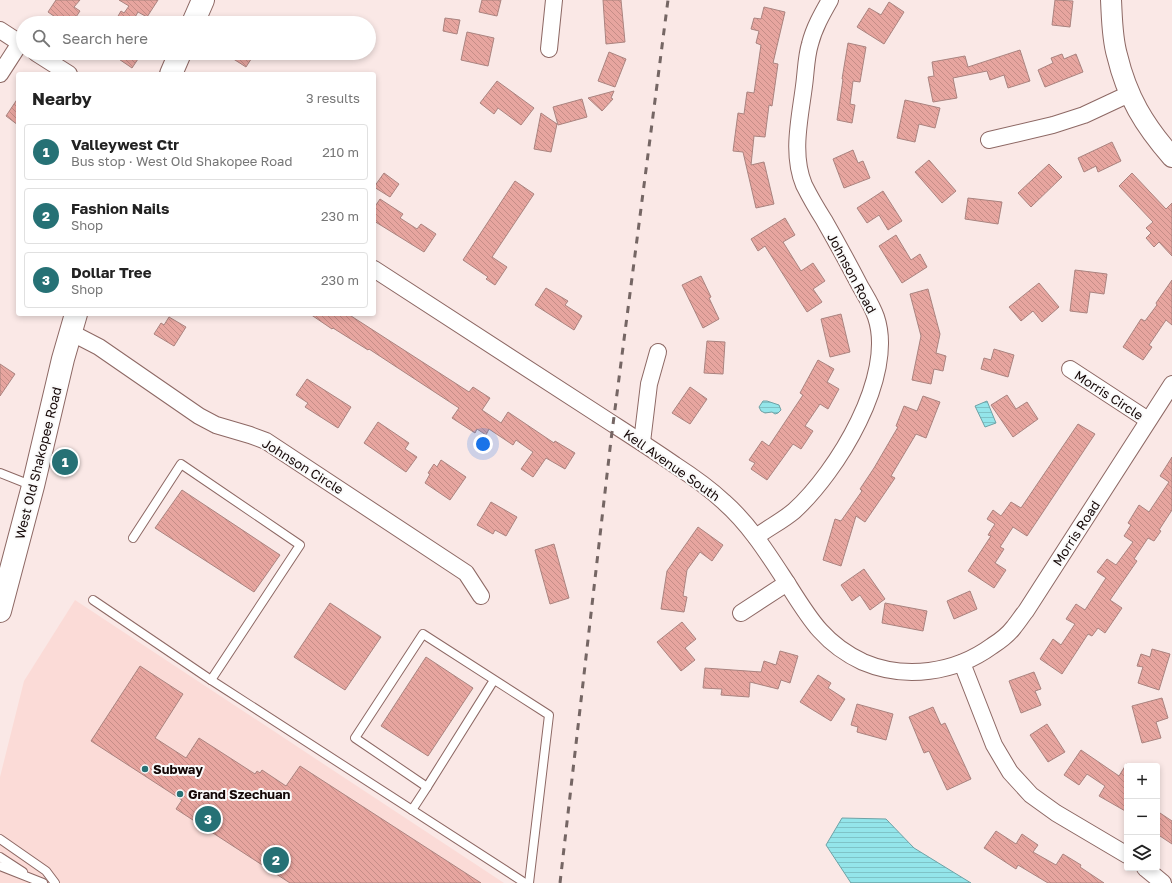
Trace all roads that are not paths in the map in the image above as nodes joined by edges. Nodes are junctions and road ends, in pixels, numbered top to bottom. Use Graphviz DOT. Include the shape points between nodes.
graph roads {
  1 [pos="203,0"];
  2 [pos="554,0"];
  3 [pos="830,0"];
  4 [pos="1111,0"];
  5 [pos="196,16"];
  6 [pos="0,30"];
  7 [pos="16,41"];
  8 [pos="549,49"];
  9 [pos="16,51"];
  10 [pos="47,60"];
  11 [pos="177,60"];
  12 [pos="66,72"];
  13 [pos="172,72"];
  14 [pos="0,74"];
  15 [pos="1129,94"];
  16 [pos="989,140"];
  17 [pos="1172,157"];
  18 [pos="376,270"];
  19 [pos="73,323"];
  20 [pos="658,352"];
  21 [pos="1070,370"];
  22 [pos="1172,384"];
  23 [pos="1148,420"];
  24 [pos="642,442"];
  25 [pos="0,473"];
  26 [pos="33,486"];
  27 [pos="756,537"];
  28 [pos="134,538"];
  29 [pos="787,583"];
  30 [pos="482,596"];
  31 [pos="1,600"];
  32 [pos="93,600"];
  33 [pos="741,613"];
  34 [pos="962,663"];
  35 [pos="211,680"];
  36 [pos="494,680"];
  37 [pos="427,787"];
  38 [pos="412,810"];
  39 [pos="0,839"];
  40 [pos="1124,853"];
  41 [pos="0,857"];
  42 [pos="0,866"];
  43 [pos="1149,871"];
  44 [pos="40,882"];
  45 [pos="55,883"];
  46 [pos="527,883"];
  47 [pos="1163,883"];
  1 -- 5 [label="main road"];
  2 -- 8 [label="street"];
  3 -- 27 [label="street, Johnson Road" via="809,45 797,146 798,165 804,185 876,317 880,353 868,401 838,457 820,482 793,511"];
  4 -- 15 [label="street" via="1116,54"];
  6 -- 7 [label="street"];
  9 -- 14 [label="street"];
  10 -- 12 [label="street"];
  11 -- 13 [label="main road"];
  15 -- 16 [label="street" via="1072,119"];
  15 -- 17 [label="street" via="1156,140"];
  18 -- 24 [label="street, Kell Avenue South"];
  19 -- 26 [label="main road, West Old Shakopee Road"];
  19 -- 30 [label="street, Johnson Circle" via="99,347 199,416 216,425 266,441 466,573"];
  20 -- 24 [label="street" via="649,384"];
  21 -- 23 [label="street, Morris Circle"];
  22 -- 23 [label="street, Morris Road"];
  23 -- 34 [label="street, Morris Road" via="1013,628 981,654"];
  24 -- 27 [label="street, Kell Avenue South" via="725,502"];
  25 -- 26 [label="lane"];
  26 -- 31 [label="main road, West Old Shakopee Road"];
  27 -- 29 [label="street, Kell Avenue South"];
  28 -- 35 [label="lane" via="181,464 300,545"];
  29 -- 33 [label="street"];
  29 -- 34 [label="street, Kell Avenue South" via="807,615 823,634 842,651 864,662 888,670 913,672 938,670"];
  32 -- 35 [label="lane"];
  34 -- 40 [label="street" via="994,745 1010,772 1031,795 1050,809"];
  35 -- 38 [label="lane"];
  36 -- 37 [label="lane"];
  36 -- 37 [label="lane" via="423,634 355,738"];
  36 -- 46 [label="lane" via="549,715"];
  37 -- 38 [label="lane"];
  38 -- 46 [label="lane"];
  39 -- 45 [label="lane" via="46,871"];
  41 -- 44 [label="lane"];
  42 -- 44 [label="lane"];
  43 -- 47 [label="street"];
}
